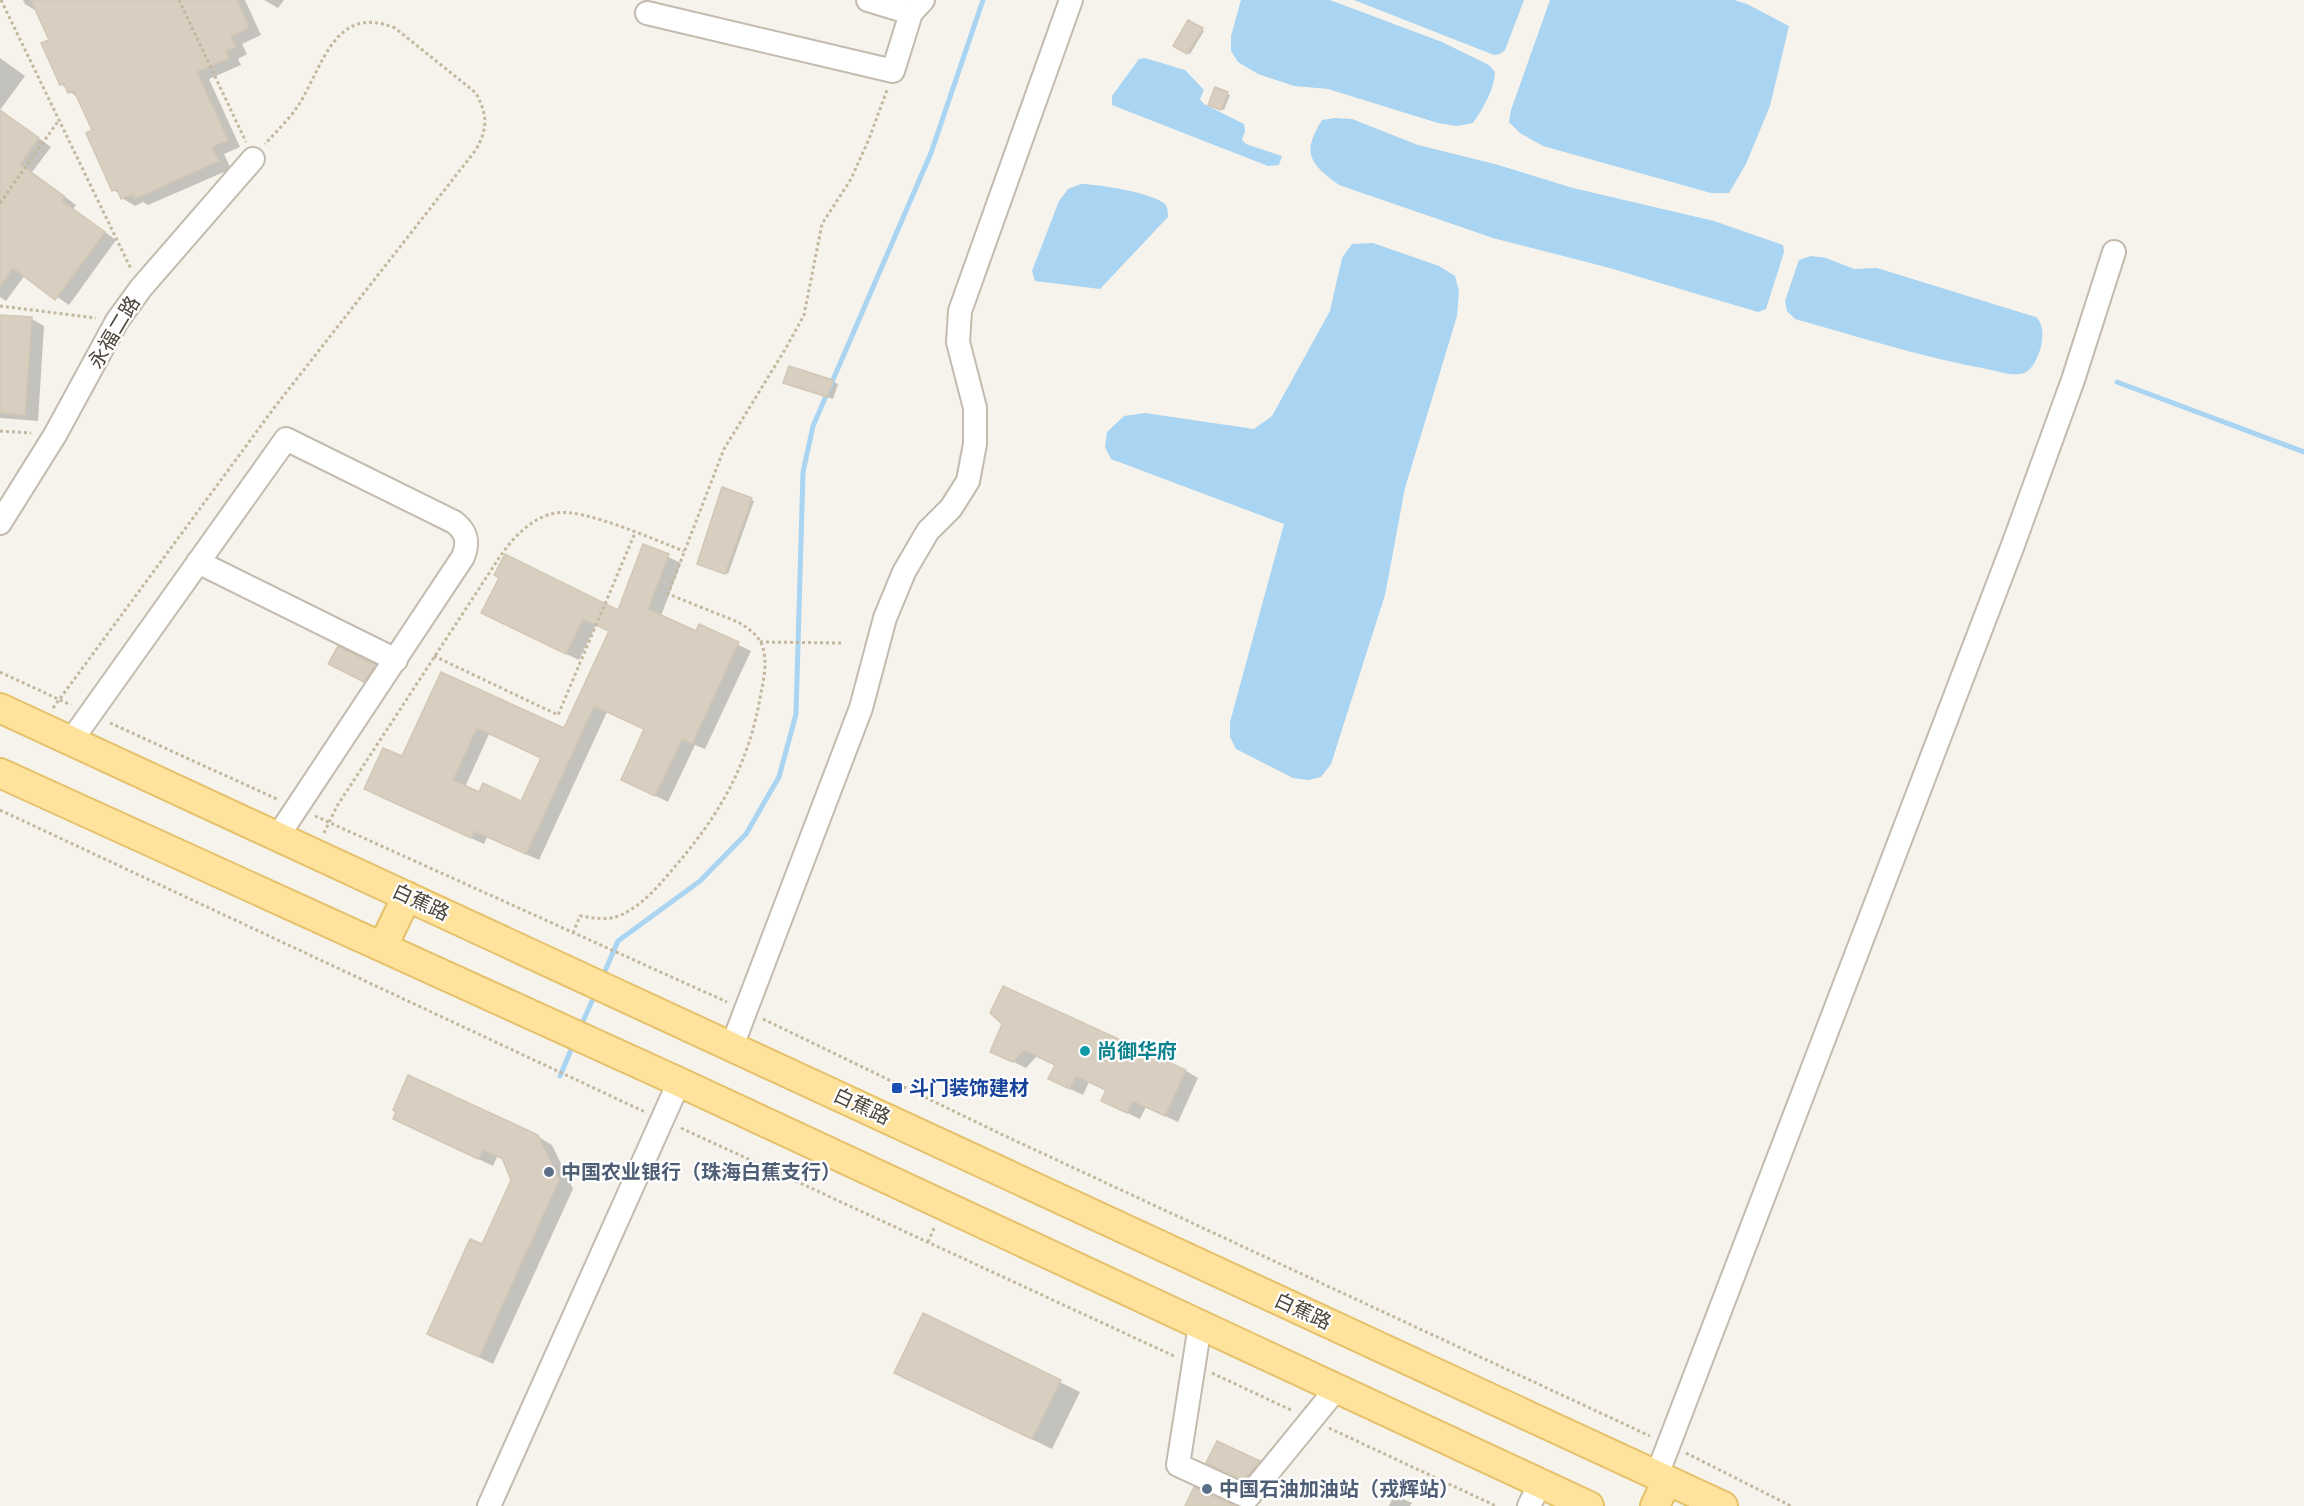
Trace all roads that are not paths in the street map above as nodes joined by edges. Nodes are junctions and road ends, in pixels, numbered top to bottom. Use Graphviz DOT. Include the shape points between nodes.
graph roads {
  1 [pos="868,0"];
  2 [pos="1071,0"];
  3 [pos="917,7"];
  4 [pos="647,13"];
  5 [pos="253,159"];
  6 [pos="2114,252"];
  7 [pos="0,523"];
  8 [pos="198,562"];
  9 [pos="396,660"];
  10 [pos="0,708"];
  11 [pos="70,741"];
  12 [pos="0,772"];
  13 [pos="278,836"];
  14 [pos="407,896"];
  15 [pos="383,946"];
  16 [pos="732,1046"];
  17 [pos="680,1082"];
  18 [pos="1200,1325"];
  19 [pos="1336,1388"];
  20 [pos="1662,1478"];
  21 [pos="1535,1495"];
  22 [pos="489,1506"];
  23 [pos="1589,1506"];
  24 [pos="1655,1506"];
  25 [pos="1723,1506"];
  1 -- 3 [label="street"];
  2 -- 16 [label="street" via="960,311 958,342 975,408 975,444 968,481 951,508 928,531 904,572 885,618 861,708"];
  3 -- 4 [label="street" via="894,71"];
  5 -- 7 [label="street, 永福二路" via="117,321 56,435"];
  6 -- 20 [label="street" via="2013,545 1669,1444"];
  8 -- 9 [label="street"];
  8 -- 9 [label="street" via="286,439 433,511 462,528 467,547"];
  8 -- 11 [label="street"];
  9 -- 13 [label="street"];
  10 -- 11 [label="main road, 白蕉路"];
  11 -- 13 [label="main road, 白蕉路"];
  12 -- 15 [label="main road"];
  13 -- 14 [label="main road, 白蕉路"];
  14 -- 15 [label="main road"];
  14 -- 16 [label="main road, 白蕉路"];
  15 -- 17 [label="main road"];
  16 -- 20 [label="main road, 白蕉路"];
  17 -- 18 [label="main road"];
  17 -- 22 [label="street"];
  18 -- 19 [label="main road"];
  18 -- 19 [label="street" via="1178,1465 1248,1497"];
  19 -- 21 [label="main road"];
  20 -- 24 [label="main road"];
  20 -- 25 [label="main road, 白蕉路"];
  21 -- 23 [label="main road"];
}
